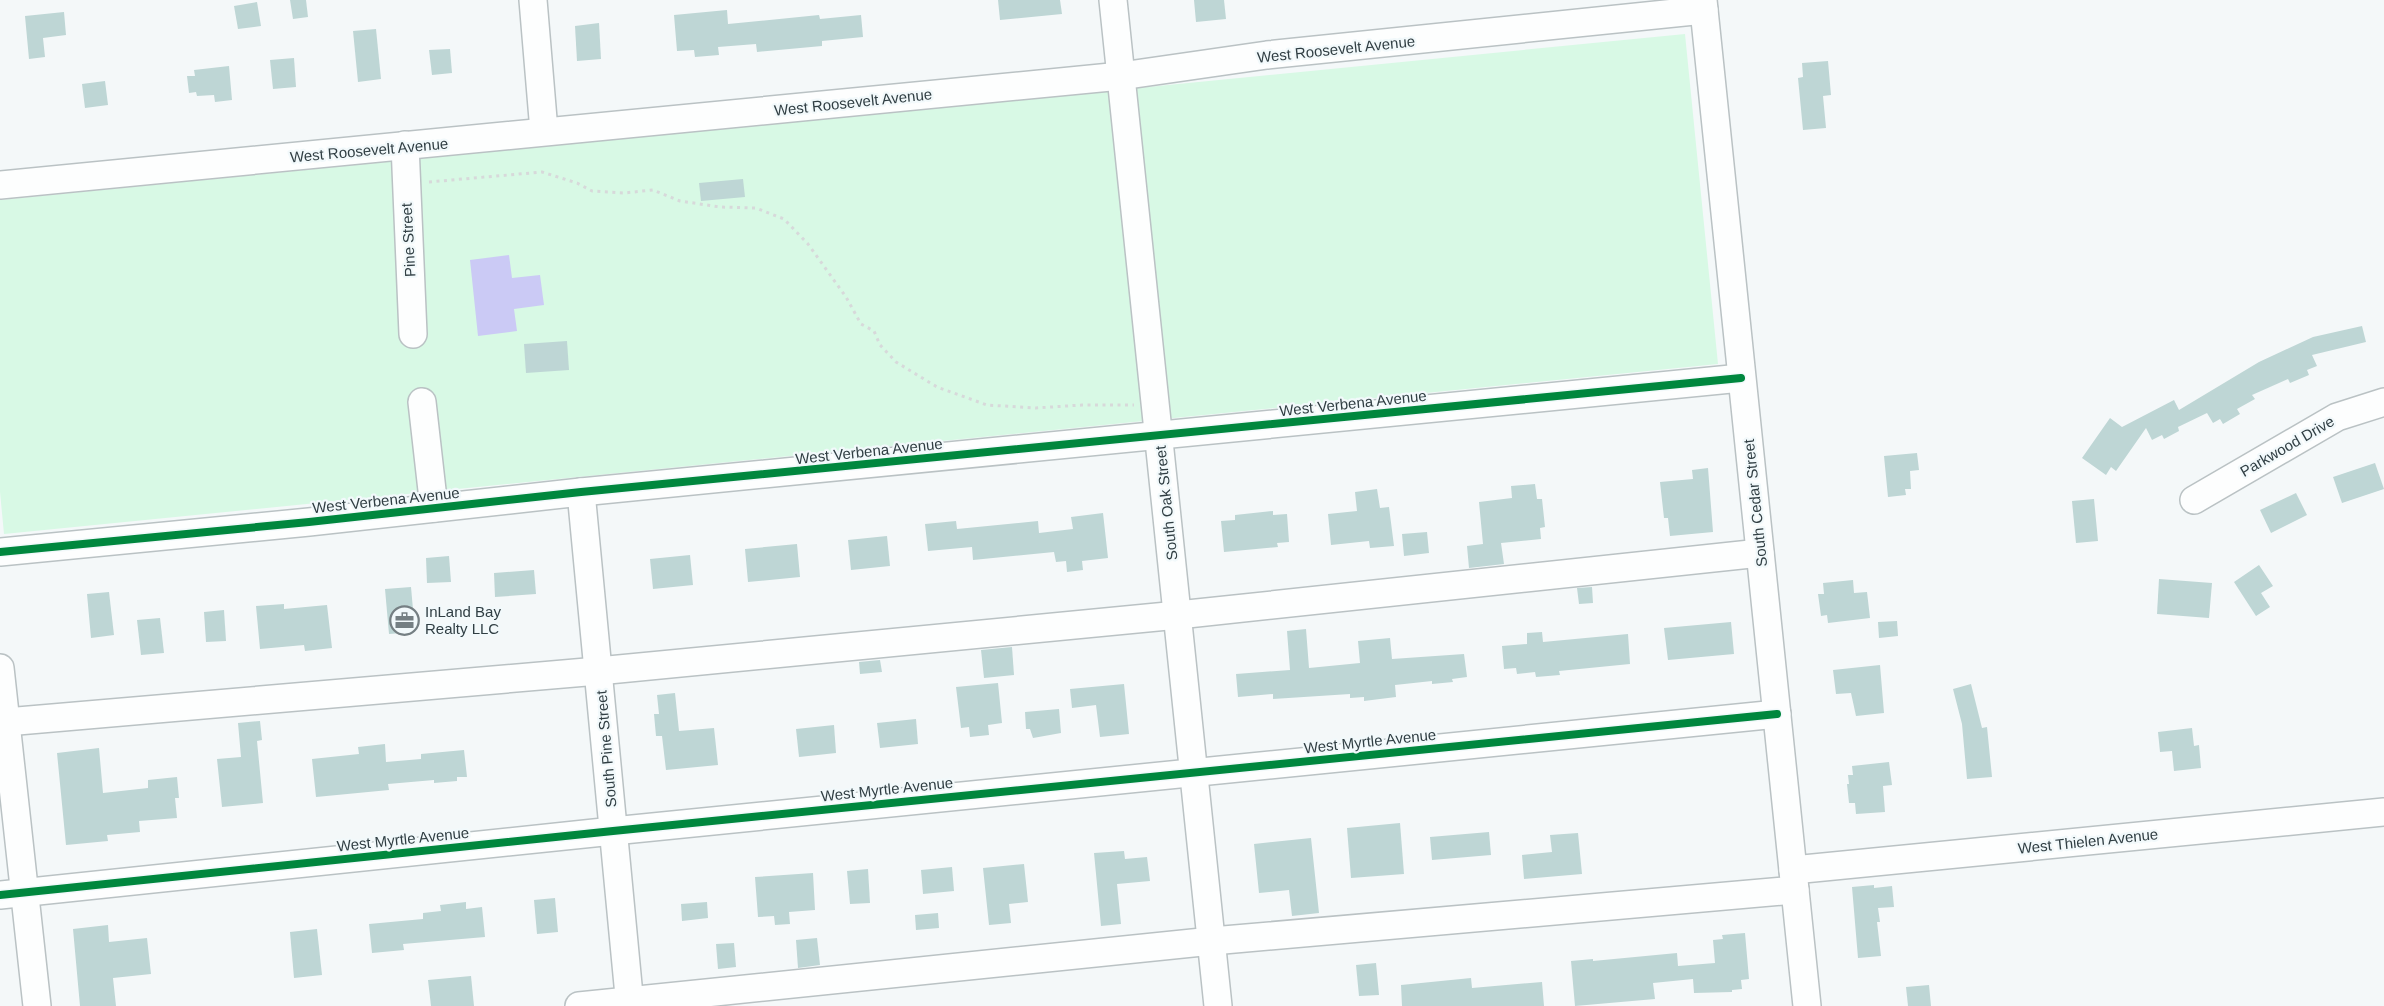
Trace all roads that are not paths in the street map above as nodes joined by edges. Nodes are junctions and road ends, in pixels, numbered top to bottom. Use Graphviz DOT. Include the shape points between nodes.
graph roads {
  1 [pos="533,0"];
  2 [pos="1113,0"];
  3 [pos="1704,5"];
  4 [pos="1121,76"];
  5 [pos="544,131"];
  6 [pos="405,145"];
  7 [pos="0,184"];
  8 [pos="412,334"];
  9 [pos="1741,378"];
  10 [pos="422,402"];
  11 [pos="2384,402"];
  12 [pos="1159,436"];
  13 [pos="581,492"];
  14 [pos="2194,500"];
  15 [pos="434,508"];
  16 [pos="0,552"];
  17 [pos="1760,553"];
  18 [pos="1178,615"];
  19 [pos="0,668"];
  20 [pos="598,671"];
  21 [pos="1777,714"];
  22 [pos="6,722"];
  23 [pos="1194,772"];
  24 [pos="2384,812"];
  25 [pos="613,831"];
  26 [pos="1794,880"];
  27 [pos="12,893"];
  28 [pos="1212,941"];
  29 [pos="630,1004"];
  30 [pos="37,1006"];
  31 [pos="579,1006"];
  32 [pos="1218,1006"];
  33 [pos="1807,1006"];
  1 -- 5 [label="street"];
  2 -- 4 [label="street, South Oak Street"];
  3 -- 4 [label="street, West Roosevelt Avenue" via="1267,55"];
  3 -- 9 [label="street, South Cedar Street"];
  4 -- 5 [label="street, West Roosevelt Avenue"];
  4 -- 12 [label="street, South Oak Street"];
  5 -- 6 [label="street, West Roosevelt Avenue"];
  6 -- 7 [label="street, West Roosevelt Avenue"];
  6 -- 8 [label="street, Pine Street"];
  9 -- 12 [label="street, West Verbena Avenue"];
  9 -- 17 [label="street, South Cedar Street"];
  10 -- 15 [label="street"];
  11 -- 14 [label="street, Parkwood Drive" via="2337,417"];
  12 -- 13 [label="street, West Verbena Avenue"];
  12 -- 18 [label="street, South Oak Street"];
  13 -- 15 [label="street, West Verbena Avenue"];
  13 -- 20 [label="street, South Pine Street"];
  15 -- 16 [label="street, West Verbena Avenue"];
  17 -- 18 [label="street"];
  17 -- 21 [label="street, South Cedar Street"];
  18 -- 20 [label="street"];
  18 -- 23 [label="street, South Oak Street"];
  19 -- 22 [label="street"];
  20 -- 22 [label="street"];
  20 -- 25 [label="street, South Pine Street"];
  21 -- 23 [label="street, West Myrtle Avenue"];
  21 -- 26 [label="street, South Cedar Street"];
  22 -- 27 [label="street"];
  23 -- 25 [label="street, West Myrtle Avenue"];
  23 -- 28 [label="street, South Oak Street"];
  24 -- 26 [label="street, West Thielen Avenue"];
  25 -- 27 [label="street, West Myrtle Avenue"];
  25 -- 29 [label="street, South Pine Street"];
  26 -- 28 [label="street, West Thielen Avenue"];
  26 -- 33 [label="street, South Cedar Street"];
  27 -- 30 [label="street"];
  28 -- 29 [label="street, West Thielen Avenue"];
  28 -- 32 [label="street, South Oak Street"];
  29 -- 31 [label="street, West Thielen Avenue"];
}
